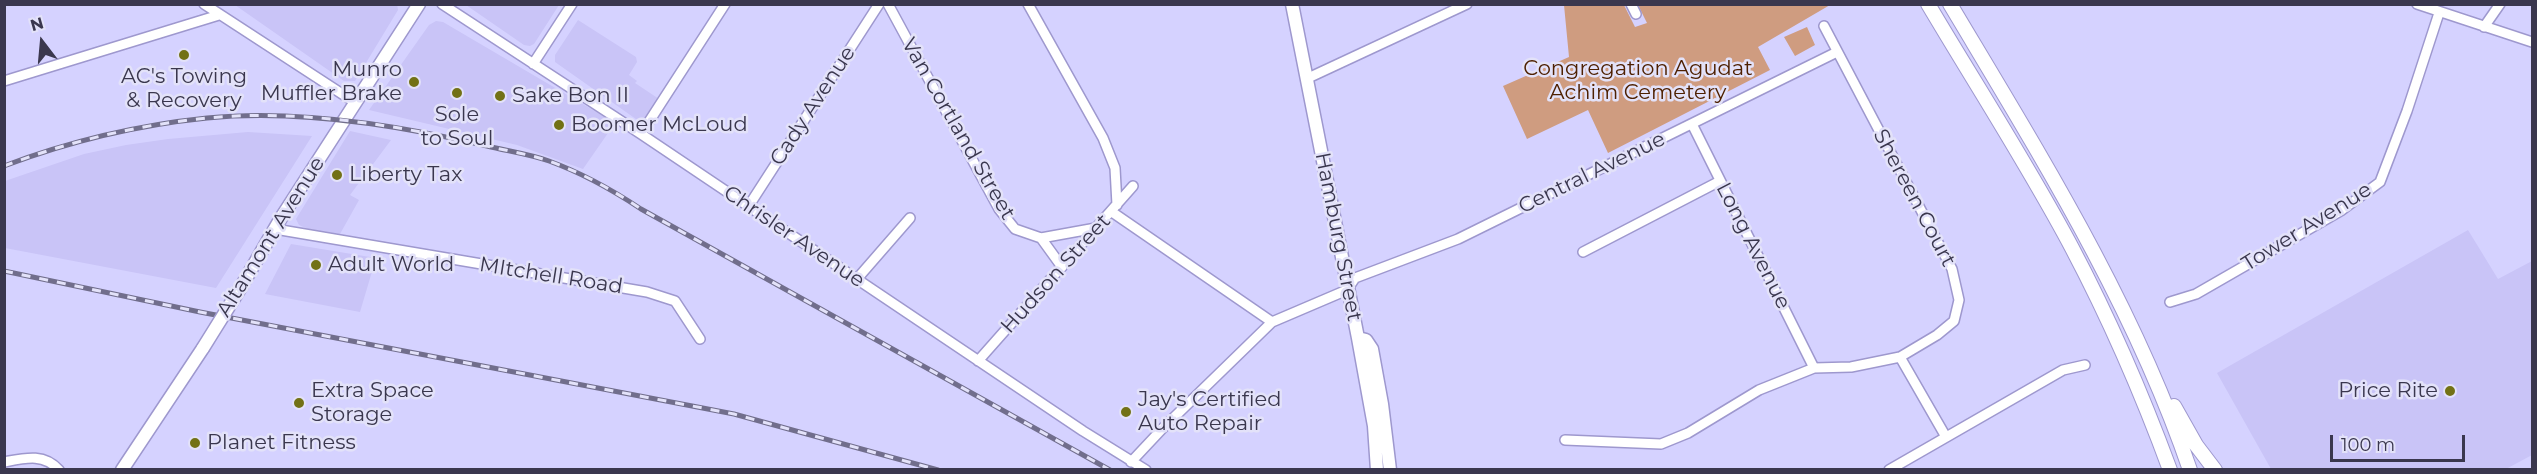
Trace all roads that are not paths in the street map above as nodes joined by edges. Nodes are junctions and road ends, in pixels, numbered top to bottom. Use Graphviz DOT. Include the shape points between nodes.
graph roads {
  1 [pos="204,4"];
  2 [pos="419,4"];
  3 [pos="442,4"];
  4 [pos="572,4"];
  5 [pos="725,4"];
  6 [pos="879,4"];
  7 [pos="888,4"];
  8 [pos="1028,4"];
  9 [pos="1292,4"];
  10 [pos="1467,4"];
  11 [pos="1631,4"];
  12 [pos="1928,4"];
  13 [pos="1950,4"];
  14 [pos="2417,4"];
  15 [pos="2500,4"];
  16 [pos="2439,13"];
  17 [pos="1636,14"];
  18 [pos="219,15"];
  19 [pos="1824,26"];
  20 [pos="2484,27"];
  21 [pos="2532,42"];
  22 [pos="1837,52"];
  23 [pos="533,64"];
  24 [pos="1306,79"];
  25 [pos="4,81"];
  26 [pos="356,103"];
  27 [pos="1692,124"];
  28 [pos="642,134"];
  29 [pos="1720,181"];
  30 [pos="1133,186"];
  31 [pos="748,207"];
  32 [pos="1114,208"];
  33 [pos="910,218"];
  34 [pos="1096,228"];
  35 [pos="275,229"];
  36 [pos="1041,238"];
  37 [pos="1583,252"];
  38 [pos="1062,267"];
  39 [pos="856,280"];
  40 [pos="1347,290"];
  41 [pos="2170,302"];
  42 [pos="2125,311"];
  43 [pos="1272,322"];
  44 [pos="1358,338"];
  45 [pos="700,339"];
  46 [pos="1900,357"];
  47 [pos="978,361"];
  48 [pos="2085,365"];
  49 [pos="1814,368"];
  50 [pos="1946,437"];
  51 [pos="1565,440"];
  52 [pos="4,462"];
  53 [pos="1131,462"];
  54 [pos="59,470"];
  55 [pos="122,470"];
  56 [pos="1146,470"];
  57 [pos="1377,470"];
  58 [pos="1390,470"];
  59 [pos="1890,470"];
  60 [pos="2170,470"];
  61 [pos="2190,470"];
  62 [pos="2215,470"];
  1 -- 18 [label="street"];
  2 -- 26 [label="main road, Altamont Avenue"];
  3 -- 23 [label="street, Chrisler Avenue"];
  4 -- 23 [label="street"];
  5 -- 28 [label="street"];
  6 -- 31 [label="street, Cady Avenue"];
  7 -- 36 [label="street, Van Cortland Street" via="999,209 1015,229"];
  8 -- 32 [label="street" via="1115,168"];
  9 -- 24 [label="main road, Hamburg Street"];
  10 -- 24 [label="street"];
  11 -- 17 [label="street"];
  12 -- 60 [label="highway" via="2071,246 2125,357"];
  13 -- 42 [label="highway" via="2067,201"];
  14 -- 16 [label="street"];
  15 -- 20 [label="street"];
  16 -- 20 [label="street"];
  16 -- 41 [label="street, Tower Avenue" via="2380,182 2342,210 2196,294"];
  18 -- 25 [label="street"];
  18 -- 26 [label="street"];
  19 -- 22 [label="street, Shereen Court"];
  20 -- 21 [label="street"];
  22 -- 27 [label="street, Central Avenue"];
  22 -- 46 [label="street, Shereen Court" via="1957,285 1959,300 1954,321"];
  23 -- 28 [label="street, Chrisler Avenue"];
  24 -- 40 [label="main road, Hamburg Street"];
  26 -- 35 [label="main road, Altamont Avenue"];
  27 -- 29 [label="street, Long Avenue"];
  27 -- 40 [label="street, Central Avenue" via="1458,239 1355,278"];
  28 -- 31 [label="street, Chrisler Avenue"];
  29 -- 37 [label="street"];
  29 -- 49 [label="street, Long Avenue"];
  30 -- 32 [label="street, Hudson Street"];
  31 -- 39 [label="street, Chrisler Avenue"];
  32 -- 34 [label="street, Hudson Street"];
  32 -- 43 [label="street"];
  33 -- 39 [label="street"];
  34 -- 36 [label="street"];
  34 -- 38 [label="street, Hudson Street"];
  35 -- 45 [label="street, MItchell Road" via="647,292 675,301"];
  35 -- 55 [label="main road, Altamont Avenue, bridge"];
  36 -- 38 [label="street"];
  38 -- 47 [label="street, Hudson Street"];
  39 -- 47 [label="street, Chrisler Avenue"];
  40 -- 43 [label="street, Central Avenue"];
  40 -- 44 [label="main road, Hamburg Street"];
  42 -- 61 [label="highway"];
  42 -- 62 [label="highway" via="2188,431"];
  43 -- 53 [label="street"];
  44 -- 57 [label="main road, Hamburg Street" via="1374,426"];
  44 -- 58 [label="main road" via="1366,340 1372,349"];
  46 -- 49 [label="street, Shereen Court" via="1851,368"];
  46 -- 50 [label="street"];
  47 -- 53 [label="street, Chrisler Avenue"];
  48 -- 50 [label="street" via="2063,370"];
  49 -- 51 [label="street, Shereen Court" via="1759,390 1688,433 1661,444"];
  50 -- 59 [label="street"];
  52 -- 54 [label="street" via="40,457 53,462"];
  53 -- 56 [label="street, Chrisler Avenue"];
}
